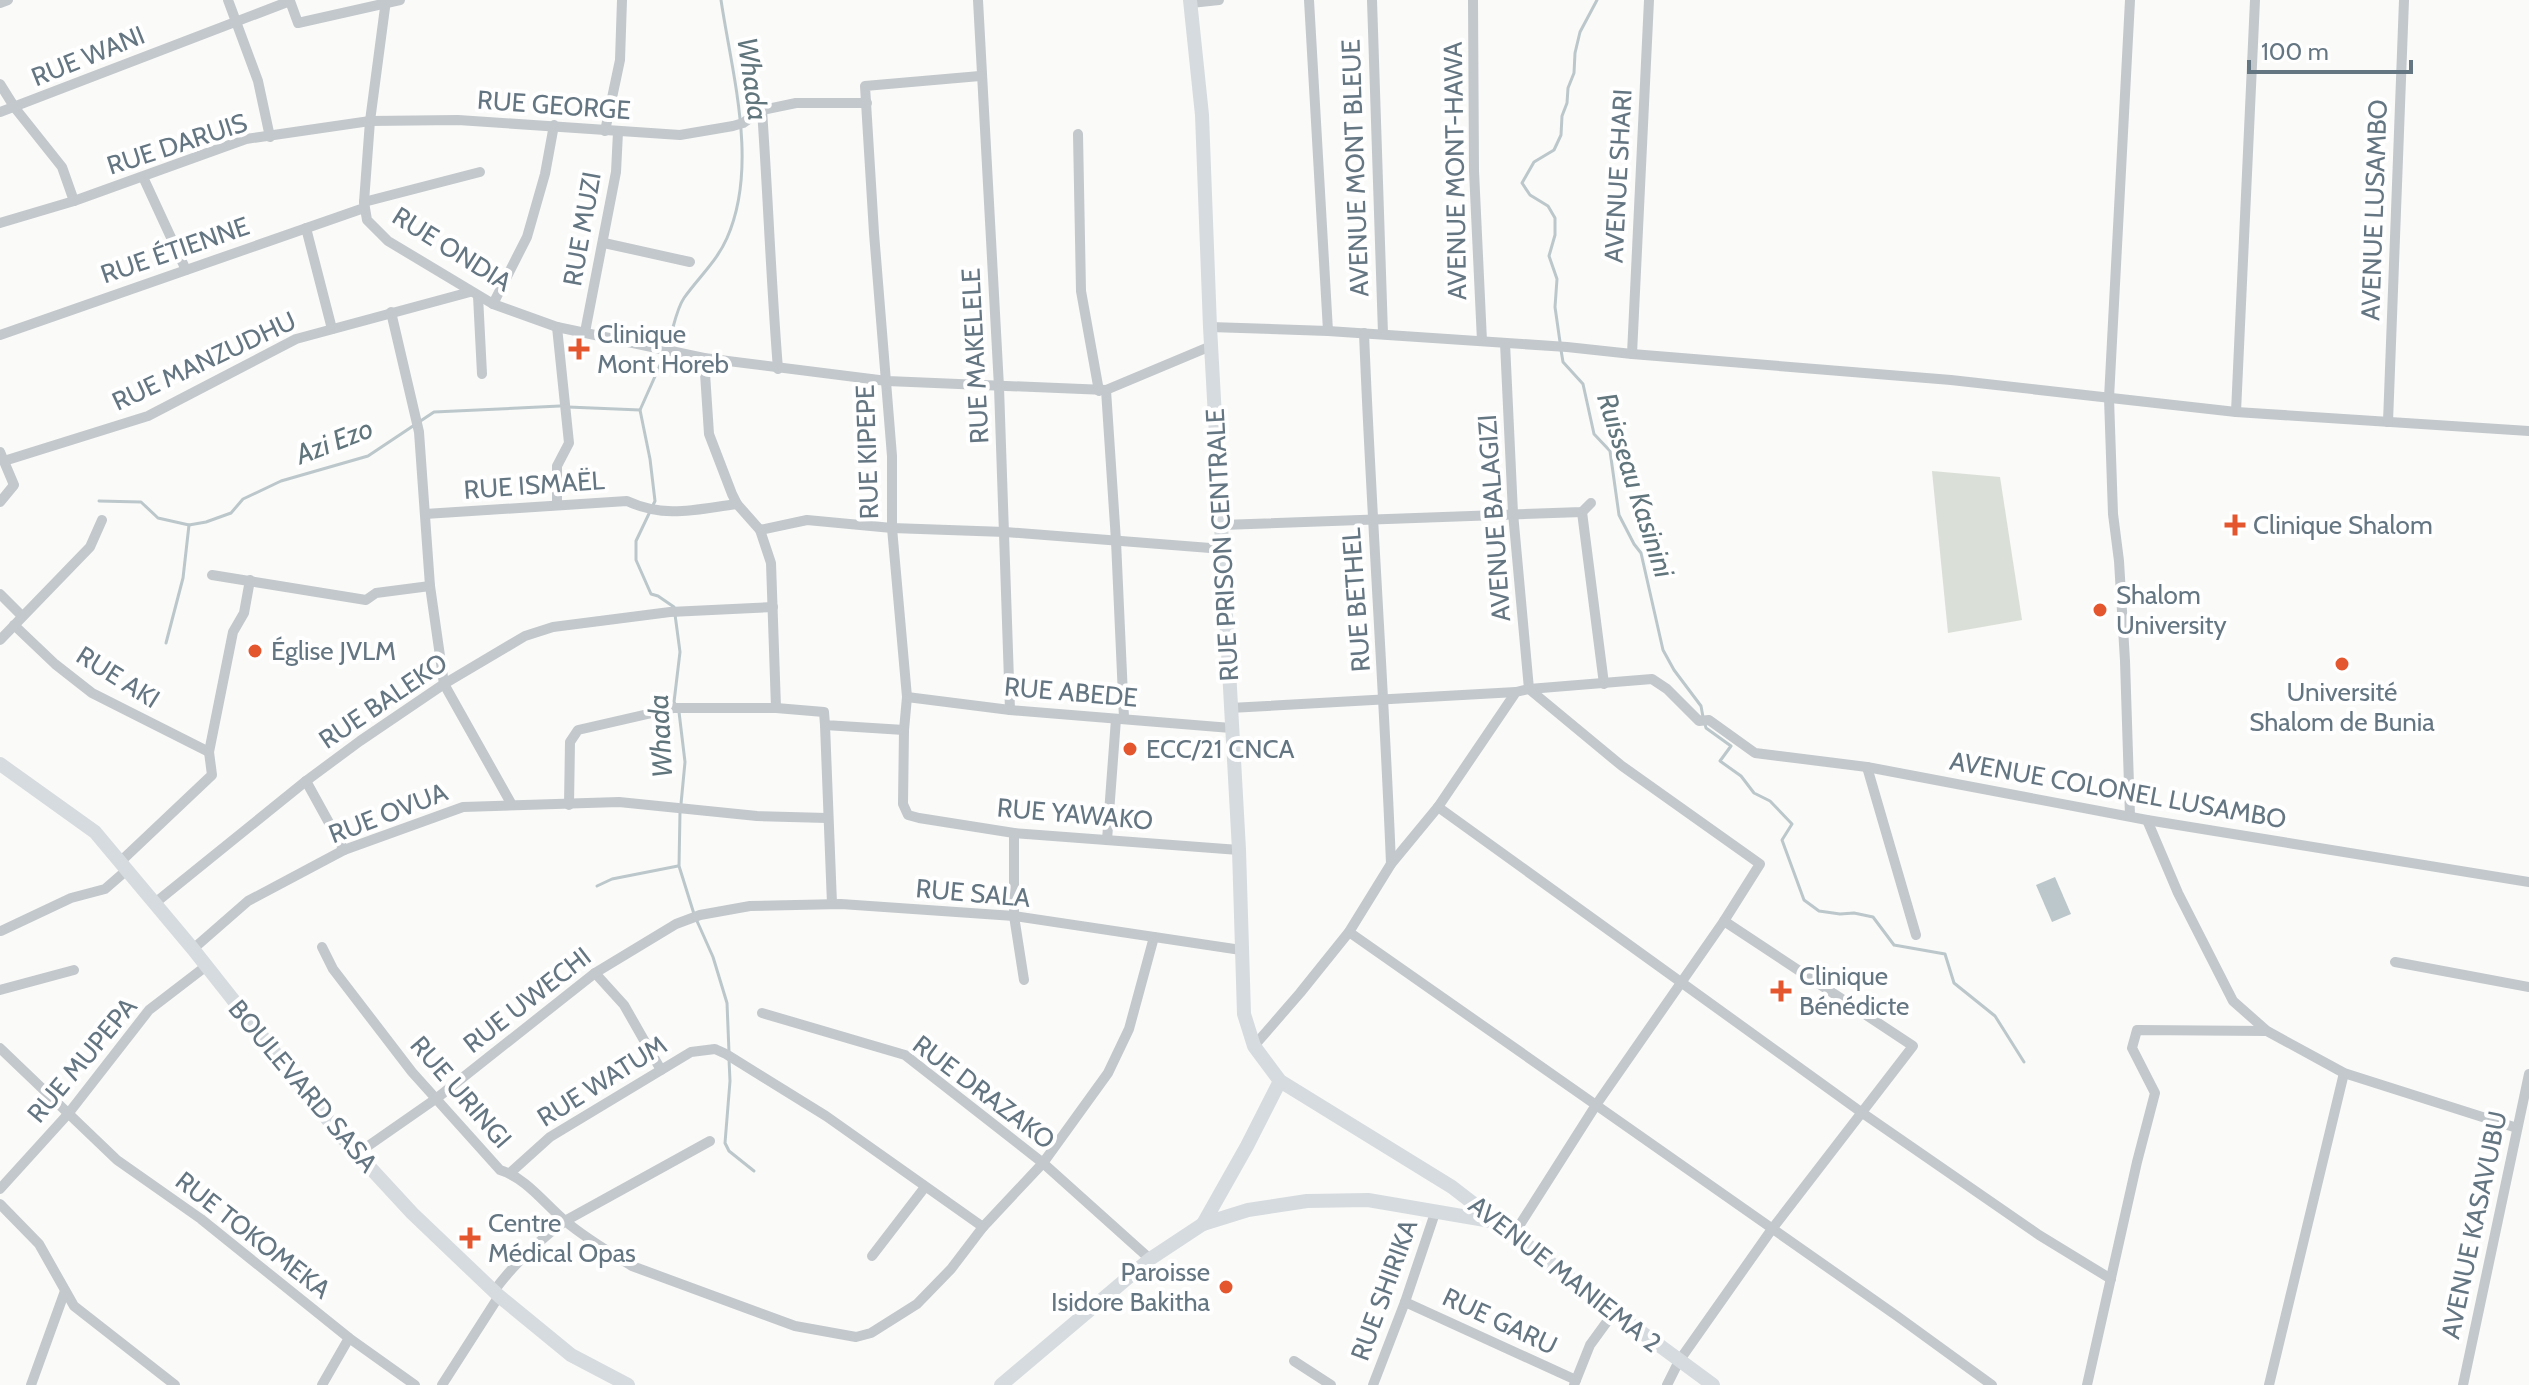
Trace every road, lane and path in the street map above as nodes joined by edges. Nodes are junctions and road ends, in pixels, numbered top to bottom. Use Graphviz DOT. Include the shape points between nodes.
graph roads {
  1 [pos="8,0"];
  2 [pos="228,0"];
  3 [pos="400,0"];
  4 [pos="622,0"];
  5 [pos="978,0"];
  6 [pos="1219,0"];
  7 [pos="1309,0"];
  8 [pos="1372,0"];
  9 [pos="1473,0"];
  10 [pos="1649,0"];
  11 [pos="2130,0"];
  12 [pos="2255,0"];
  13 [pos="2404,0"];
  14 [pos="386,1"];
  15 [pos="1190,2"];
  16 [pos="0,3"];
  17 [pos="236,20"];
  18 [pos="980,76"];
  19 [pos="0,84"];
  20 [pos="867,103"];
  21 [pos="15,108"];
  22 [pos="762,110"];
  23 [pos="0,112"];
  24 [pos="370,121"];
  25 [pos="554,125"];
  26 [pos="605,131"];
  27 [pos="618,132"];
  28 [pos="1078,134"];
  29 [pos="270,137"];
  30 [pos="480,172"];
  31 [pos="143,177"];
  32 [pos="74,201"];
  33 [pos="364,205"];
  34 [pos="0,223"];
  35 [pos="306,228"];
  36 [pos="604,243"];
  37 [pos="690,262"];
  38 [pos="186,270"];
  39 [pos="474,294"];
  40 [pos="493,304"];
  41 [pos="391,312"];
  42 [pos="557,327"];
  43 [pos="1210,327"];
  44 [pos="332,329"];
  45 [pos="1328,331"];
  46 [pos="585,332"];
  47 [pos="1364,333"];
  48 [pos="1383,334"];
  49 [pos="0,335"];
  50 [pos="1482,341"];
  51 [pos="1505,343"];
  52 [pos="1211,346"];
  53 [pos="1632,354"];
  54 [pos="704,358"];
  55 [pos="778,369"];
  56 [pos="482,374"];
  57 [pos="887,381"];
  58 [pos="999,387"];
  59 [pos="1103,391"];
  60 [pos="2109,398"];
  61 [pos="2236,412"];
  62 [pos="2388,422"];
  63 [pos="2529,431"];
  64 [pos="2,457"];
  65 [pos="0,502"];
  66 [pos="1591,503"];
  67 [pos="737,504"];
  68 [pos="557,505"];
  69 [pos="1582,512"];
  70 [pos="1513,513"];
  71 [pos="425,514"];
  72 [pos="102,520"];
  73 [pos="1372,520"];
  74 [pos="1222,525"];
  75 [pos="892,528"];
  76 [pos="760,530"];
  77 [pos="1005,532"];
  78 [pos="1116,541"];
  79 [pos="1223,549"];
  80 [pos="212,575"];
  81 [pos="250,580"];
  82 [pos="430,586"];
  83 [pos="0,594"];
  84 [pos="773,607"];
  85 [pos="22,616"];
  86 [pos="14,625"];
  87 [pos="0,640"];
  88 [pos="444,684"];
  89 [pos="1604,684"];
  90 [pos="1529,689"];
  91 [pos="1516,692"];
  92 [pos="907,697"];
  93 [pos="1385,701"];
  94 [pos="776,708"];
  95 [pos="1230,708"];
  96 [pos="1010,710"];
  97 [pos="1120,719"];
  98 [pos="825,725"];
  99 [pos="1231,728"];
  100 [pos="904,730"];
  101 [pos="209,752"];
  102 [pos="0,764"];
  103 [pos="1867,767"];
  104 [pos="306,781"];
  105 [pos="512,805"];
  106 [pos="569,805"];
  107 [pos="1438,807"];
  108 [pos="908,815"];
  109 [pos="2130,816"];
  110 [pos="827,818"];
  111 [pos="2147,820"];
  112 [pos="1014,833"];
  113 [pos="1107,840"];
  114 [pos="344,850"];
  115 [pos="1239,850"];
  116 [pos="1391,864"];
  117 [pos="124,866"];
  118 [pos="2529,882"];
  119 [pos="155,903"];
  120 [pos="832,904"];
  121 [pos="1014,916"];
  122 [pos="695,917"];
  123 [pos="1724,921"];
  124 [pos="1,931"];
  125 [pos="1349,932"];
  126 [pos="1916,935"];
  127 [pos="1154,937"];
  128 [pos="322,947"];
  129 [pos="193,949"];
  130 [pos="1241,950"];
  131 [pos="2395,962"];
  132 [pos="205,967"];
  133 [pos="74,970"];
  134 [pos="595,973"];
  135 [pos="1024,980"];
  136 [pos="1682,983"];
  137 [pos="2529,987"];
  138 [pos="0,990"];
  139 [pos="762,1013"];
  140 [pos="2267,1031"];
  141 [pos="1254,1046"];
  142 [pos="0,1048"];
  143 [pos="661,1070"];
  144 [pos="2344,1073"];
  145 [pos="2529,1074"];
  146 [pos="1280,1081"];
  147 [pos="437,1098"];
  148 [pos="1596,1105"];
  149 [pos="1861,1112"];
  150 [pos="68,1114"];
  151 [pos="2517,1128"];
  152 [pos="710,1141"];
  153 [pos="358,1153"];
  154 [pos="1043,1163"];
  155 [pos="510,1173"];
  156 [pos="1,1187"];
  157 [pos="925,1187"];
  158 [pos="0,1204"];
  159 [pos="1436,1210"];
  160 [pos="565,1221"];
  161 [pos="1495,1221"];
  162 [pos="1203,1224"];
  163 [pos="983,1227"];
  164 [pos="1772,1229"];
  165 [pos="1514,1234"];
  166 [pos="872,1256"];
  167 [pos="1150,1259"];
  168 [pos="2111,1279"];
  169 [pos="65,1291"];
  170 [pos="496,1293"];
  171 [pos="1405,1302"];
  172 [pos="1614,1312"];
  173 [pos="349,1338"];
  174 [pos="1294,1361"];
  175 [pos="1679,1361"];
  176 [pos="1575,1383"];
  177 [pos="31,1385"];
  178 [pos="175,1385"];
  179 [pos="322,1385"];
  180 [pos="415,1385"];
  181 [pos="442,1385"];
  182 [pos="628,1385"];
  183 [pos="1001,1385"];
  184 [pos="1331,1385"];
  185 [pos="1373,1385"];
  186 [pos="1667,1385"];
  187 [pos="1713,1385"];
  188 [pos="1992,1385"];
  189 [pos="2087,1385"];
  190 [pos="2269,1385"];
  191 [pos="2463,1385"];
  1 -- 16 [label="street"];
  2 -- 17 [label="street"];
  3 -- 14 [label="street"];
  4 -- 26 [label="street" via="620,60"];
  5 -- 18 [label="street, RUE MAKELELE"];
  6 -- 15 [label="street"];
  7 -- 45 [label="street"];
  8 -- 48 [label="street, AVENUE MONT BLEUE"];
  9 -- 50 [label="street, AVENUE MONT-HAWA"];
  10 -- 53 [label="street, AVENUE SHARI"];
  11 -- 60 [label="street"];
  12 -- 61 [label="street"];
  13 -- 62 [label="street, AVENUE LUSAMBO"];
  14 -- 17 [label="street, RUE WANI" via="298,23 290,1"];
  14 -- 24 [label="street, RUE ONDIA"];
  15 -- 43 [label="street, RUE PRISON CENTRALE" via="1202,115"];
  17 -- 21 [label="street, RUE WANI"];
  17 -- 29 [label="street" via="258,81"];
  18 -- 20 [label="street, RUE KIPEPE" via="865,86"];
  18 -- 58 [label="street, RUE MAKELELE"];
  19 -- 21 [label="street"];
  20 -- 22 [label="street" via="796,103"];
  20 -- 57 [label="street, RUE KIPEPE"];
  21 -- 23 [label="street, RUE WANI"];
  21 -- 32 [label="street" via="62,167"];
  22 -- 27 [label="street, RUE GEORGE" via="738,125 680,135"];
  22 -- 55 [label="street"];
  24 -- 25 [label="street, RUE GEORGE"];
  24 -- 29 [label="street, RUE DARUIS"];
  24 -- 33 [label="street, RUE ONDIA"];
  25 -- 26 [label="street, RUE GEORGE"];
  25 -- 40 [label="street" via="527,237"];
  26 -- 27 [label="street, RUE GEORGE"];
  27 -- 36 [label="street, RUE MUZI"];
  28 -- 59 [label="street" via="1081,291"];
  29 -- 31 [label="street, RUE DARUIS" via="246,139"];
  30 -- 33 [label="street, RUE ÉTIENNE"];
  31 -- 32 [label="street, RUE DARUIS"];
  31 -- 38 [label="street"];
  32 -- 34 [label="street, RUE DARUIS"];
  33 -- 35 [label="street, RUE ÉTIENNE"];
  33 -- 39 [label="street, RUE ONDIA" via="367,220 388,241"];
  35 -- 38 [label="street, RUE ÉTIENNE"];
  35 -- 44 [label="street"];
  36 -- 37 [label="street"];
  36 -- 46 [label="street, RUE MUZI"];
  38 -- 49 [label="street, RUE ÉTIENNE"];
  39 -- 40 [label="street, RUE ONDIA"];
  39 -- 41 [label="street, RUE MANZUDHU"];
  39 -- 56 [label="street"];
  40 -- 42 [label="street, RUE ONDIA"];
  41 -- 44 [label="street, RUE MANZUDHU"];
  41 -- 71 [label="street" via="419,432"];
  42 -- 46 [label="street, RUE ONDIA"];
  42 -- 68 [label="street" via="569,443 557,466"];
  43 -- 45 [label="street"];
  43 -- 52 [label="street, RUE PRISON CENTRALE"];
  44 -- 64 [label="street, RUE MANZUDHU" via="296,339 148,416"];
  45 -- 47 [label="street"];
  46 -- 54 [label="street, RUE ONDIA"];
  47 -- 48 [label="street"];
  47 -- 73 [label="street, RUE BETHEL"];
  48 -- 50 [label="street"];
  50 -- 51 [label="street"];
  51 -- 53 [label="street"];
  51 -- 70 [label="street, AVENUE BALAGIZI"];
  52 -- 59 [label="street"];
  52 -- 74 [label="street, RUE PRISON CENTRALE"];
  53 -- 60 [label="street"];
  54 -- 55 [label="street, RUE ONDIA"];
  54 -- 67 [label="street" via="709,434"];
  55 -- 57 [label="street, RUE ONDIA"];
  57 -- 58 [label="street, RUE ONDIA"];
  57 -- 75 [label="street, RUE KIPEPE"];
  58 -- 59 [label="street, RUE ONDIA"];
  58 -- 77 [label="street, RUE MAKELELE"];
  59 -- 78 [label="street"];
  60 -- 61 [label="street"];
  60 -- 109 [label="street"];
  61 -- 62 [label="street"];
  62 -- 63 [label="street"];
  64 -- 65 [label="street" via="14,485"];
  66 -- 69 [label="street"];
  67 -- 68 [label="street, RUE ISMAËL" via="669,513 627,501"];
  67 -- 76 [label="street"];
  68 -- 71 [label="street, RUE ISMAËL"];
  69 -- 70 [label="street"];
  69 -- 89 [label="street"];
  70 -- 73 [label="street"];
  70 -- 90 [label="street, AVENUE BALAGIZI"];
  71 -- 82 [label="street"];
  72 -- 85 [label="street" via="90,547"];
  73 -- 74 [label="street"];
  73 -- 93 [label="street, RUE BETHEL"];
  74 -- 79 [label="street, RUE PRISON CENTRALE"];
  75 -- 76 [label="street" via="807,520"];
  75 -- 77 [label="street"];
  75 -- 92 [label="street, RUE KIPEPE"];
  76 -- 84 [label="street" via="771,563"];
  77 -- 78 [label="street"];
  77 -- 96 [label="street, RUE MAKELELE"];
  78 -- 79 [label="street"];
  78 -- 97 [label="street"];
  79 -- 95 [label="street, RUE PRISON CENTRALE"];
  80 -- 81 [label="street"];
  81 -- 82 [label="street" via="366,600 376,593"];
  81 -- 101 [label="street" via="244,613 233,632"];
  82 -- 88 [label="street"];
  83 -- 85 [label="street"];
  84 -- 88 [label="street, RUE BALEKO" via="553,627 525,636"];
  84 -- 94 [label="street"];
  85 -- 86 [label="street"];
  86 -- 87 [label="street"];
  86 -- 101 [label="street, RUE AKI" via="92,693"];
  88 -- 104 [label="street, RUE BALEKO"];
  88 -- 105 [label="street"];
  89 -- 90 [label="street, AVENUE COLONEL LUSAMBO"];
  89 -- 103 [label="street, AVENUE COLONEL LUSAMBO" via="1652,679 1755,753"];
  90 -- 91 [label="street, AVENUE COLONEL LUSAMBO"];
  90 -- 123 [label="street" via="1622,766 1760,864"];
  91 -- 93 [label="street, AVENUE COLONEL LUSAMBO"];
  91 -- 107 [label="street"];
  92 -- 96 [label="street, RUE ABEDE"];
  92 -- 100 [label="street, RUE KIPEPE"];
  93 -- 95 [label="street, AVENUE COLONEL LUSAMBO"];
  93 -- 116 [label="street, RUE BETHEL"];
  94 -- 98 [label="street" via="824,712"];
  94 -- 106 [label="street" via="677,708 578,730 570,742"];
  95 -- 99 [label="street, RUE PRISON CENTRALE"];
  96 -- 97 [label="street, RUE ABEDE"];
  97 -- 99 [label="street, RUE ABEDE"];
  97 -- 113 [label="street"];
  98 -- 100 [label="street"];
  98 -- 110 [label="street"];
  99 -- 115 [label="street, RUE PRISON CENTRALE"];
  100 -- 108 [label="street, RUE KIPEPE" via="903,804"];
  101 -- 117 [label="street" via="212,775"];
  102 -- 117 [label="street, BOULEVARD SASA" via="95,832"];
  103 -- 109 [label="street, AVENUE COLONEL LUSAMBO"];
  103 -- 126 [label="street"];
  104 -- 114 [label="street"];
  104 -- 119 [label="street, RUE BALEKO"];
  105 -- 106 [label="street, RUE OVUA"];
  105 -- 114 [label="street, RUE OVUA" via="463,807"];
  106 -- 110 [label="street, RUE OVUA" via="619,802"];
  107 -- 116 [label="street"];
  107 -- 136 [label="street"];
  108 -- 112 [label="street, RUE YAWAKO"];
  109 -- 111 [label="street, AVENUE COLONEL LUSAMBO"];
  110 -- 120 [label="street"];
  111 -- 118 [label="street, AVENUE COLONEL LUSAMBO"];
  111 -- 140 [label="street" via="2233,1001"];
  112 -- 113 [label="street, RUE YAWAKO"];
  112 -- 121 [label="street"];
  113 -- 115 [label="street, RUE YAWAKO"];
  114 -- 129 [label="street, RUE OVUA" via="248,901"];
  115 -- 130 [label="street, RUE PRISON CENTRALE"];
  116 -- 125 [label="street"];
  117 -- 119 [label="street, BOULEVARD SASA"];
  117 -- 124 [label="street" via="105,889 71,898"];
  119 -- 129 [label="street, BOULEVARD SASA"];
  120 -- 121 [label="street, RUE SALA"];
  120 -- 122 [label="street, RUE SALA" via="750,906"];
  121 -- 127 [label="street, RUE SALA"];
  121 -- 135 [label="street"];
  122 -- 134 [label="street, RUE UWECHI"];
  123 -- 136 [label="street"];
  123 -- 149 [label="street, AVENUE MANIEMA 2" via="1913,1046"];
  125 -- 141 [label="street"];
  125 -- 148 [label="street"];
  127 -- 130 [label="street, RUE SALA"];
  127 -- 154 [label="street, RUE URINGI" via="1129,1029 1108,1073"];
  128 -- 147 [label="street, RUE URINGI" via="333,969"];
  129 -- 132 [label="street, BOULEVARD SASA"];
  130 -- 141 [label="street, RUE PRISON CENTRALE" via="1244,1014"];
  131 -- 137 [label="street"];
  132 -- 150 [label="street, RUE MUPEPA" via="149,1010"];
  132 -- 153 [label="street, BOULEVARD SASA"];
  133 -- 138 [label="street"];
  134 -- 143 [label="street" via="624,1005"];
  134 -- 147 [label="street, RUE UWECHI"];
  136 -- 148 [label="street"];
  136 -- 149 [label="street"];
  139 -- 154 [label="street, RUE DRAZAKO" via="905,1055"];
  140 -- 144 [label="street"];
  140 -- 168 [label="street" via="2137,1030 2132,1048 2152,1088"];
  141 -- 146 [label="street, RUE PRISON CENTRALE"];
  142 -- 150 [label="street, RUE TOKOMEKA"];
  143 -- 155 [label="street, RUE WATUM" via="550,1137"];
  143 -- 157 [label="street, RUE WATUM" via="691,1052 715,1049 826,1116"];
  144 -- 151 [label="street"];
  144 -- 190 [label="street"];
  145 -- 151 [label="street, AVENUE KASAVUBU"];
  146 -- 161 [label="street, AVENUE MANIEMA 2" via="1452,1187"];
  146 -- 162 [label="street"];
  147 -- 153 [label="street, RUE UWECHI"];
  147 -- 155 [label="street, RUE URINGI" via="500,1170"];
  148 -- 164 [label="street"];
  148 -- 165 [label="street"];
  149 -- 164 [label="street, AVENUE MANIEMA 2"];
  149 -- 168 [label="street"];
  150 -- 156 [label="street, RUE MUPEPA"];
  150 -- 173 [label="street, RUE TOKOMEKA" via="117,1160 201,1219"];
  151 -- 191 [label="street, AVENUE KASAVUBU"];
  152 -- 160 [label="street"];
  153 -- 170 [label="street, BOULEVARD SASA"];
  154 -- 163 [label="street, RUE URINGI"];
  154 -- 167 [label="street, RUE DRAZAKO"];
  155 -- 160 [label="street, RUE URINGI"];
  157 -- 163 [label="street"];
  157 -- 166 [label="street"];
  158 -- 169 [label="street" via="39,1244"];
  159 -- 161 [label="street"];
  159 -- 162 [label="street" via="1368,1200 1307,1201"];
  159 -- 171 [label="street, RUE SHIRIKA"];
  160 -- 163 [label="street, RUE URINGI" via="632,1266 795,1326 856,1337 917,1304"];
  160 -- 170 [label="street" via="508,1272"];
  161 -- 165 [label="street, AVENUE MANIEMA 2"];
  162 -- 167 [label="street"];
  164 -- 175 [label="street, AVENUE MANIEMA 2"];
  164 -- 188 [label="street"];
  165 -- 172 [label="street, AVENUE MANIEMA 2"];
  167 -- 183 [label="street"];
  168 -- 189 [label="street"];
  169 -- 177 [label="street"];
  169 -- 178 [label="street" via="74,1306"];
  170 -- 181 [label="street"];
  170 -- 182 [label="street, BOULEVARD SASA" via="571,1355"];
  171 -- 176 [label="street, RUE GARU"];
  171 -- 185 [label="street, RUE SHIRIKA"];
  172 -- 175 [label="street, AVENUE MANIEMA 2"];
  172 -- 176 [label="street" via="1590,1345"];
  173 -- 179 [label="street"];
  173 -- 180 [label="street, RUE TOKOMEKA"];
  174 -- 184 [label="street"];
  175 -- 186 [label="street"];
  175 -- 187 [label="street"];
}
